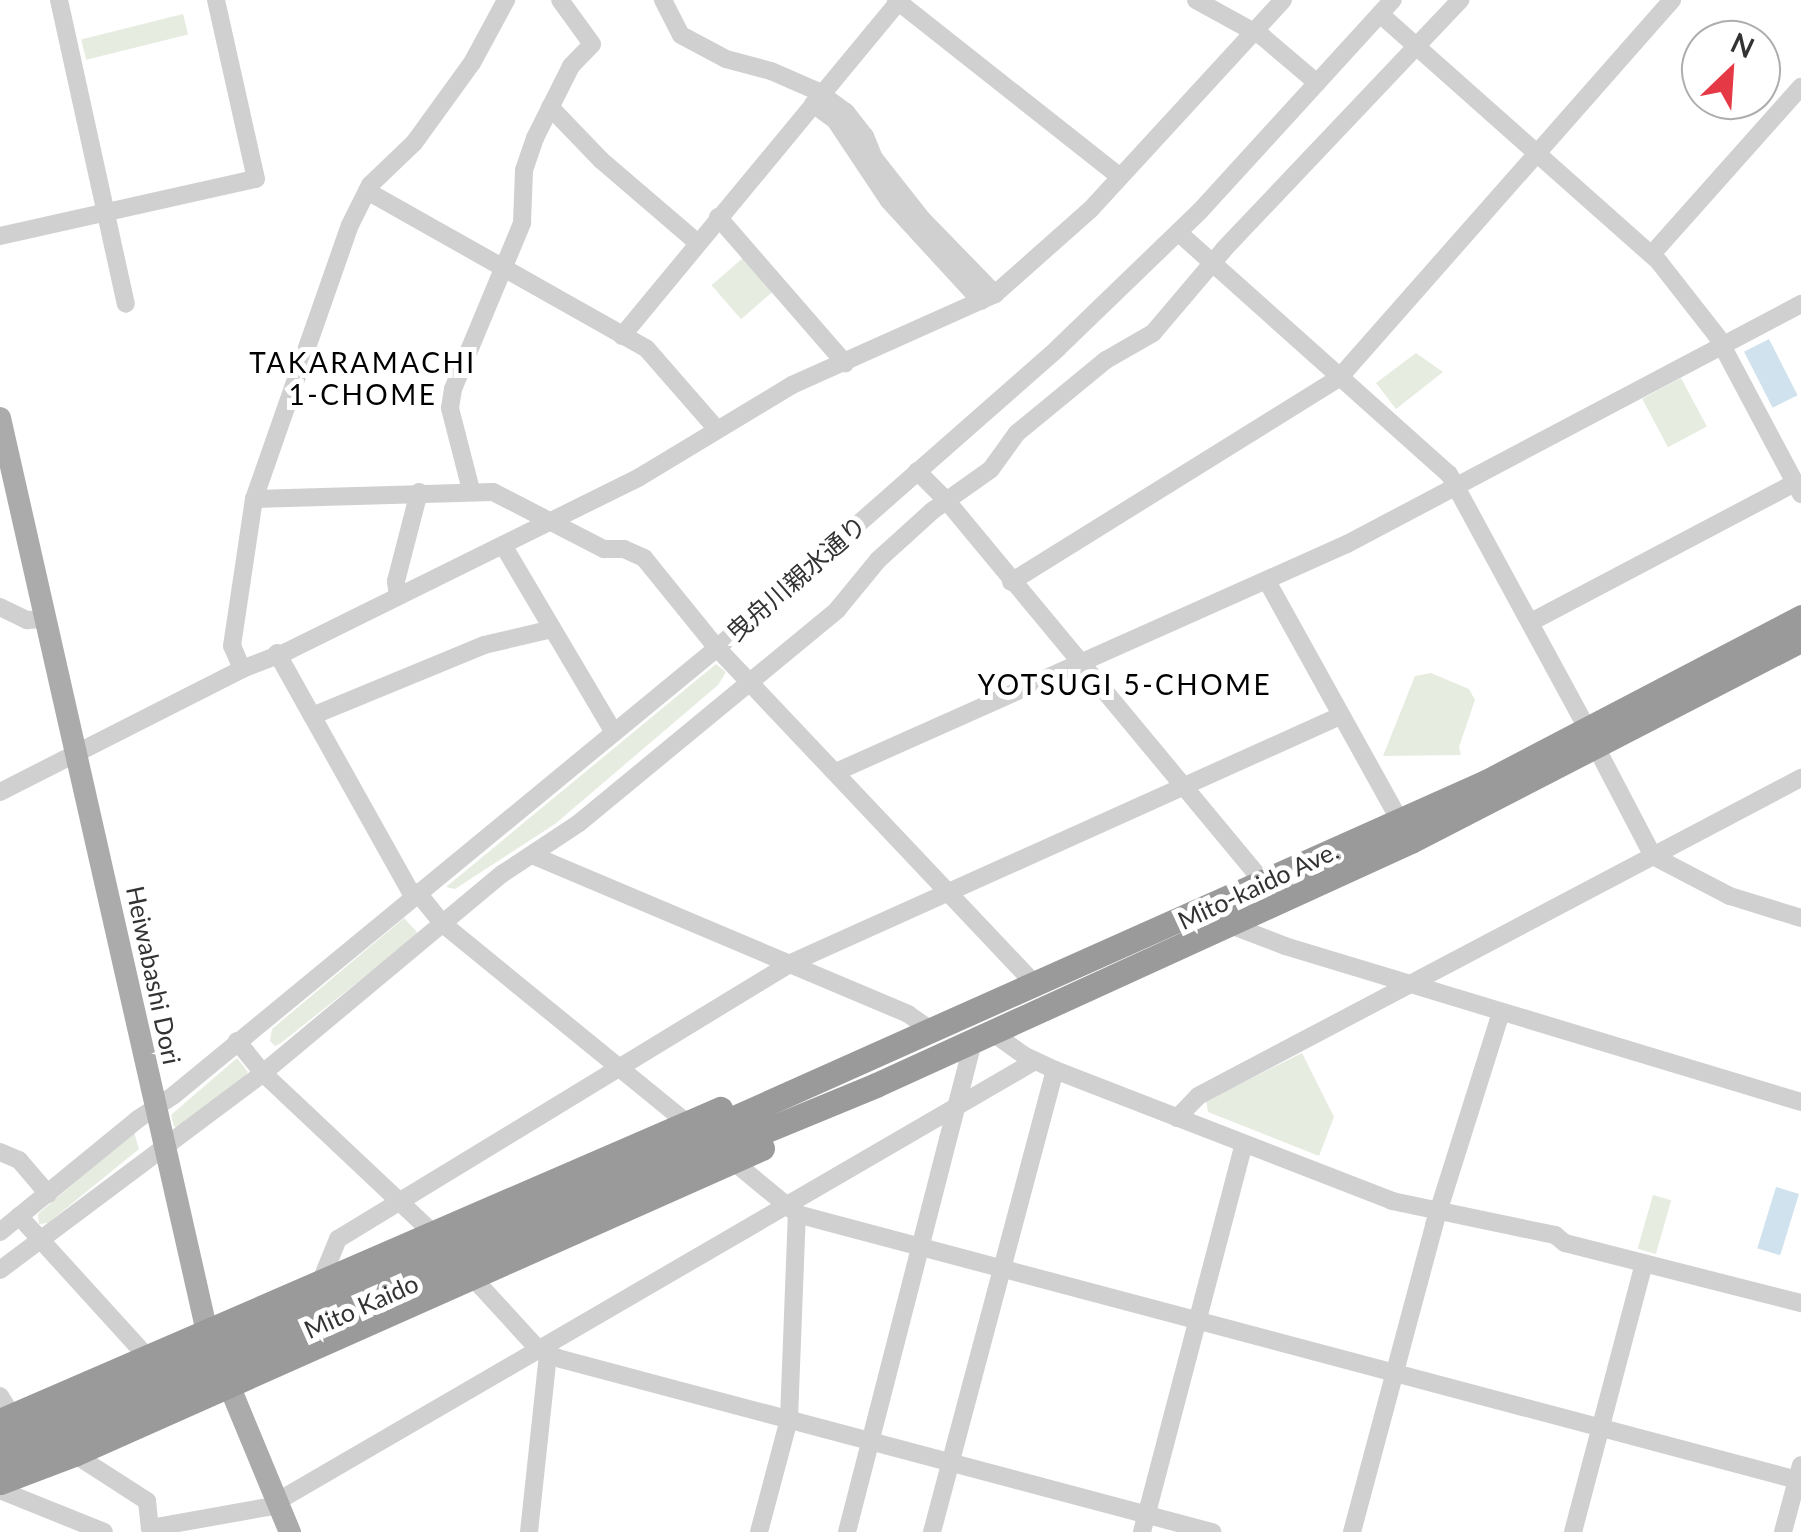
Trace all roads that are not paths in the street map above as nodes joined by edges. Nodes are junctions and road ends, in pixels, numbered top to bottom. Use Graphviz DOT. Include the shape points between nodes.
graph roads {
  1 [pos="58,0"];
  2 [pos="216,0"];
  3 [pos="506,0"];
  4 [pos="560,0"];
  5 [pos="663,0"];
  6 [pos="1196,0"];
  7 [pos="1283,0"];
  8 [pos="1460,0"];
  9 [pos="1672,0"];
  10 [pos="898,1"];
  11 [pos="1387,7"];
  12 [pos="1253,32"];
  13 [pos="1414,44"];
  14 [pos="1318,83"];
  15 [pos="1801,86"];
  16 [pos="818,99"];
  17 [pos="550,107"];
  18 [pos="1537,153"];
  19 [pos="1120,177"];
  20 [pos="367,191"];
  21 [pos="106,213"];
  22 [pos="718,217"];
  23 [pos="1178,233"];
  24 [pos="0,236"];
  25 [pos="698,243"];
  26 [pos="1652,254"];
  27 [pos="1212,265"];
  28 [pos="502,270"];
  29 [pos="988,297"];
  30 [pos="126,304"];
  31 [pos="1801,304"];
  32 [pos="622,336"];
  33 [pos="1722,345"];
  34 [pos="845,363"];
  35 [pos="1339,378"];
  36 [pos="0,418"];
  37 [pos="715,427"];
  38 [pos="917,471"];
  39 [pos="1458,487"];
  40 [pos="1798,488"];
  41 [pos="470,490"];
  42 [pos="419,492"];
  43 [pos="254,499"];
  44 [pos="946,500"];
  45 [pos="548,521"];
  46 [pos="503,545"];
  47 [pos="1267,580"];
  48 [pos="1011,582"];
  49 [pos="398,596"];
  50 [pos="0,607"];
  51 [pos="1801,617"];
  52 [pos="46,619"];
  53 [pos="1531,622"];
  54 [pos="552,630"];
  55 [pos="1801,640"];
  56 [pos="717,648"];
  57 [pos="278,653"];
  58 [pos="1080,662"];
  59 [pos="242,669"];
  60 [pos="749,679"];
  61 [pos="312,716"];
  62 [pos="1340,716"];
  63 [pos="614,733"];
  64 [pos="1592,739"];
  65 [pos="76,750"];
  66 [pos="836,772"];
  67 [pos="1801,778"];
  68 [pos="1182,786"];
  69 [pos="0,792"];
  70 [pos="1400,821"];
  71 [pos="532,855"];
  72 [pos="1653,856"];
  73 [pos="945,891"];
  74 [pos="415,894"];
  75 [pos="1252,895"];
  76 [pos="1198,914"];
  77 [pos="1801,918"];
  78 [pos="444,924"];
  79 [pos="1228,924"];
  80 [pos="791,963"];
  81 [pos="1409,984"];
  82 [pos="1036,985"];
  83 [pos="1502,1012"];
  84 [pos="932,1031"];
  85 [pos="982,1035"];
  86 [pos="237,1042"];
  87 [pos="1035,1061"];
  88 [pos="620,1068"];
  89 [pos="1055,1070"];
  90 [pos="264,1073"];
  91 [pos="1801,1102"];
  92 [pos="960,1104"];
  93 [pos="155,1108"];
  94 [pos="1177,1118"];
  95 [pos="712,1141"];
  96 [pos="1244,1144"];
  97 [pos="164,1148"];
  98 [pos="0,1152"];
  99 [pos="48,1194"];
  100 [pos="402,1200"];
  101 [pos="794,1210"];
  102 [pos="1439,1211"];
  103 [pos="19,1216"];
  104 [pos="0,1232"];
  105 [pos="434,1234"];
  106 [pos="40,1239"];
  107 [pos="922,1246"];
  108 [pos="1644,1262"];
  109 [pos="1002,1268"];
  110 [pos="0,1270"];
  111 [pos="474,1278"];
  112 [pos="320,1284"];
  113 [pos="1801,1304"];
  114 [pos="1199,1319"];
  115 [pos="207,1332"];
  116 [pos="544,1353"];
  117 [pos="149,1359"];
  118 [pos="1394,1370"];
  119 [pos="227,1386"];
  120 [pos="3,1418"];
  121 [pos="789,1420"];
  122 [pos="1600,1426"];
  123 [pos="871,1441"];
  124 [pos="74,1454"];
  125 [pos="0,1460"];
  126 [pos="950,1462"];
  127 [pos="1800,1475"];
  128 [pos="0,1482"];
  129 [pos="0,1490"];
  130 [pos="278,1503"];
  131 [pos="1145,1523"];
  132 [pos="150,1530"];
  133 [pos="104,1532"];
  134 [pos="290,1532"];
  135 [pos="530,1532"];
  136 [pos="759,1532"];
  137 [pos="847,1532"];
  138 [pos="932,1532"];
  139 [pos="1212,1532"];
  140 [pos="1352,1532"];
  141 [pos="1572,1532"];
  142 [pos="1783,1532"];
  1 -- 21 [label="street"];
  2 -- 21 [label="street" via="256,179"];
  3 -- 20 [label="street" via="472,63 414,143"];
  4 -- 17 [label="street" via="592,44 570,66"];
  5 -- 16 [label="street" via="681,35 726,59 770,71"];
  6 -- 12 [label="street"];
  7 -- 12 [label="street"];
  8 -- 13 [label="street"];
  9 -- 18 [label="street"];
  10 -- 16 [label="street"];
  10 -- 19 [label="street"];
  11 -- 13 [label="street"];
  11 -- 14 [label="street, 曳舟川親水通り"];
  12 -- 14 [label="street"];
  12 -- 19 [label="street"];
  13 -- 18 [label="street"];
  13 -- 27 [label="street"];
  14 -- 23 [label="street, 曳舟川親水通り"];
  15 -- 26 [label="street"];
  16 -- 22 [label="street"];
  16 -- 29 [label="street" via="889,201"];
  17 -- 25 [label="street"];
  17 -- 28 [label="street" via="524,170 522,223"];
  18 -- 26 [label="street"];
  18 -- 35 [label="street"];
  19 -- 29 [label="street" via="1060,240"];
  20 -- 28 [label="street"];
  20 -- 43 [label="street"];
  21 -- 24 [label="street"];
  21 -- 30 [label="street"];
  22 -- 25 [label="street"];
  22 -- 34 [label="street"];
  23 -- 27 [label="street"];
  23 -- 38 [label="street, 曳舟川親水通り"];
  25 -- 32 [label="street"];
  26 -- 33 [label="street"];
  27 -- 35 [label="street"];
  27 -- 44 [label="street" via="1153,334 1106,360 1018,433 990,469"];
  28 -- 32 [label="street"];
  28 -- 41 [label="street" via="452,390 450,408"];
  29 -- 34 [label="street"];
  31 -- 33 [label="street"];
  32 -- 37 [label="street" via="646,348"];
  33 -- 39 [label="street"];
  33 -- 40 [label="street"];
  34 -- 37 [label="street"];
  35 -- 39 [label="street"];
  35 -- 48 [label="street"];
  36 -- 52 [label="main road, Heiwabashi Dori"];
  37 -- 45 [label="street" via="638,478"];
  38 -- 44 [label="street"];
  38 -- 56 [label="street, 曳舟川親水通り"];
  39 -- 47 [label="street"];
  39 -- 53 [label="street"];
  40 -- 53 [label="street"];
  41 -- 42 [label="street"];
  41 -- 45 [label="street" via="493,492"];
  42 -- 43 [label="street"];
  42 -- 49 [label="street"];
  43 -- 59 [label="street" via="232,646"];
  44 -- 48 [label="street"];
  44 -- 60 [label="street" via="878,560 836,610"];
  45 -- 46 [label="street"];
  45 -- 56 [label="street" via="604,549 624,548 644,558"];
  46 -- 49 [label="street"];
  46 -- 54 [label="street"];
  47 -- 58 [label="street"];
  47 -- 62 [label="street"];
  48 -- 58 [label="street"];
  49 -- 57 [label="street"];
  50 -- 52 [label="street" via="27,620"];
  51 -- 64 [label="highway, Mito-kaido Ave."];
  52 -- 65 [label="main road, Heiwabashi Dori"];
  53 -- 64 [label="street"];
  54 -- 61 [label="street" via="484,645"];
  54 -- 63 [label="street"];
  55 -- 64 [label="highway, Mito-kaido Ave."];
  56 -- 60 [label="street"];
  56 -- 63 [label="street, 曳舟川親水通り"];
  57 -- 59 [label="street"];
  57 -- 61 [label="street"];
  58 -- 66 [label="street"];
  58 -- 68 [label="street"];
  59 -- 65 [label="street"];
  60 -- 66 [label="street"];
  60 -- 71 [label="street" via="580,823"];
  61 -- 74 [label="street"];
  62 -- 68 [label="street"];
  62 -- 70 [label="street"];
  63 -- 74 [label="street, 曳舟川親水通り"];
  64 -- 70 [label="highway, Mito-kaido Ave."];
  64 -- 72 [label="street"];
  64 -- 75 [label="highway, Mito-kaido Ave." via="1411,842"];
  65 -- 69 [label="street"];
  65 -- 93 [label="main road, Heiwabashi Dori"];
  66 -- 73 [label="street"];
  67 -- 72 [label="street"];
  68 -- 73 [label="street"];
  68 -- 75 [label="street"];
  70 -- 75 [label="highway, Mito-kaido Ave."];
  71 -- 78 [label="street"];
  71 -- 80 [label="street"];
  72 -- 77 [label="street" via="1730,896"];
  72 -- 81 [label="street"];
  73 -- 80 [label="street"];
  73 -- 82 [label="street"];
  74 -- 78 [label="street"];
  74 -- 86 [label="street, 曳舟川親水通り"];
  75 -- 76 [label="highway, Mito-kaido Ave."];
  75 -- 79 [label="highway"];
  76 -- 79 [label="highway"];
  76 -- 82 [label="highway, Mito-kaido Ave."];
  78 -- 88 [label="street"];
  78 -- 90 [label="street"];
  79 -- 81 [label="street"];
  79 -- 85 [label="highway, Mito-kaido Ave."];
  80 -- 84 [label="street" via="917,1018"];
  80 -- 88 [label="street"];
  81 -- 83 [label="street"];
  81 -- 94 [label="street" via="1198,1096"];
  82 -- 84 [label="highway, Mito-kaido Ave."];
  83 -- 91 [label="street"];
  83 -- 102 [label="street"];
  84 -- 95 [label="highway, Mito-kaido Ave."];
  85 -- 87 [label="street"];
  85 -- 92 [label="street"];
  85 -- 95 [label="highway, Mito-kaido Ave." via="876,1085"];
  86 -- 90 [label="street"];
  86 -- 93 [label="street, 曳舟川親水通り"];
  87 -- 89 [label="street"];
  87 -- 92 [label="street"];
  88 -- 95 [label="street"];
  88 -- 100 [label="street"];
  89 -- 94 [label="street"];
  89 -- 109 [label="street"];
  90 -- 97 [label="street"];
  90 -- 100 [label="street"];
  92 -- 101 [label="street"];
  92 -- 107 [label="street"];
  93 -- 97 [label="main road, Heiwabashi Dori"];
  93 -- 99 [label="street, 曳舟川親水通り"];
  94 -- 96 [label="street"];
  95 -- 101 [label="street"];
  95 -- 105 [label="highway"];
  95 -- 111 [label="highway"];
  95 -- 120 [label="highway, Mito Kaido, bridge" via="197,1358"];
  95 -- 125 [label="highway, Mito Kaido, bridge" via="118,1414"];
  96 -- 102 [label="street" via="1392,1201"];
  96 -- 114 [label="street"];
  97 -- 106 [label="street"];
  97 -- 115 [label="main road, Heiwabashi Dori"];
  98 -- 99 [label="street" via="19,1160"];
  99 -- 103 [label="street, 曳舟川親水通り"];
  100 -- 105 [label="street"];
  100 -- 112 [label="street" via="338,1239"];
  101 -- 107 [label="street"];
  101 -- 116 [label="street"];
  101 -- 121 [label="street"];
  102 -- 108 [label="street"];
  102 -- 118 [label="street"];
  103 -- 104 [label="street, 曳舟川親水通り"];
  103 -- 106 [label="street"];
  105 -- 112 [label="highway"];
  106 -- 110 [label="street"];
  106 -- 117 [label="street"];
  107 -- 109 [label="street"];
  107 -- 123 [label="street"];
  108 -- 113 [label="street"];
  108 -- 122 [label="street"];
  109 -- 114 [label="street"];
  109 -- 126 [label="street"];
  111 -- 116 [label="street"];
  111 -- 119 [label="highway"];
  112 -- 115 [label="highway"];
  114 -- 118 [label="street"];
  114 -- 131 [label="street"];
  115 -- 117 [label="highway"];
  115 -- 119 [label="main road, Heiwabashi Dori"];
  116 -- 121 [label="street"];
  116 -- 130 [label="street"];
  116 -- 135 [label="street"];
  117 -- 120 [label="highway"];
  118 -- 122 [label="street"];
  118 -- 140 [label="street"];
  119 -- 124 [label="highway"];
  119 -- 130 [label="main road, Heiwabashi Dori"];
  121 -- 123 [label="street"];
  121 -- 136 [label="street"];
  122 -- 127 [label="street"];
  122 -- 141 [label="street"];
  123 -- 126 [label="street"];
  123 -- 137 [label="street"];
  124 -- 128 [label="highway"];
  124 -- 132 [label="street" via="143,1496"];
  126 -- 131 [label="street"];
  126 -- 138 [label="street"];
  127 -- 142 [label="street"];
  129 -- 133 [label="street"];
  130 -- 132 [label="street"];
  130 -- 134 [label="main road, Heiwabashi Dori"];
  131 -- 139 [label="street"];
}
